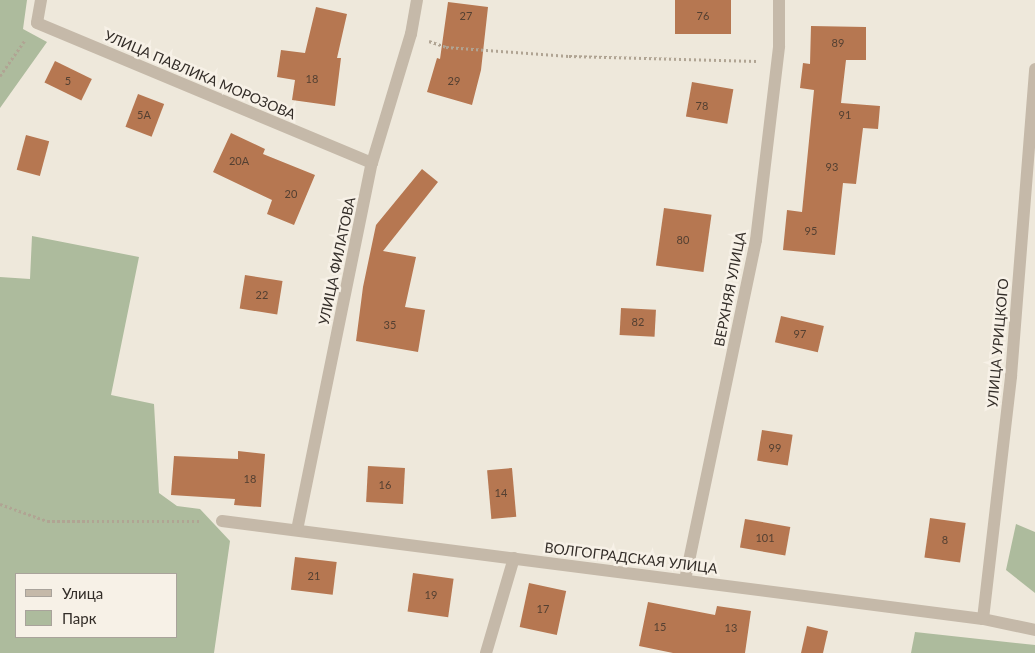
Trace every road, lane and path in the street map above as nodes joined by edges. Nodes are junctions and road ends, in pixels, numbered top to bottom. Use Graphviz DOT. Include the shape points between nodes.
graph roads {
  1 [pos="40,0"];
  2 [pos="417,0"];
  3 [pos="779,0"];
  4 [pos="37,23"];
  5 [pos="411,34"];
  6 [pos="777,62"];
  7 [pos="1035,69"];
  8 [pos="0,76"];
  9 [pos="372,163"];
  10 [pos="0,504"];
  11 [pos="222,521"];
  12 [pos="297,530"];
  13 [pos="514,558"];
  14 [pos="685,580"];
  15 [pos="983,620"];
  16 [pos="1035,630"];
  17 [pos="486,653"];
  1 -- 4 [label="street"];
  2 -- 5 [label="street, УЛИЦА ФИЛАТОВА"];
  3 -- 6 [label="street, ВЕРХНЯЯ УЛИЦА"];
  4 -- 8 [label="path"];
  4 -- 9 [label="street, УЛИЦА ПАВЛИКА МОРОЗОВА"];
  5 -- 6 [label="path" via="446,48 569,56"];
  5 -- 9 [label="street, УЛИЦА ФИЛАТОВА"];
  6 -- 14 [label="street, ВЕРХНЯЯ УЛИЦА" via="756,240"];
  7 -- 15 [label="street, УЛИЦА УРИЦКОГО" via="1011,376"];
  9 -- 12 [label="street, УЛИЦА ФИЛАТОВА"];
  10 -- 11 [label="path" via="47,521"];
  11 -- 12 [label="street, ВОЛГОГРАДСКАЯ УЛИЦА"];
  12 -- 13 [label="street, ВОЛГОГРАДСКАЯ УЛИЦА"];
  13 -- 14 [label="street, ВОЛГОГРАДСКАЯ УЛИЦА"];
  13 -- 17 [label="street"];
  14 -- 15 [label="street, ВОЛГОГРАДСКАЯ УЛИЦА"];
  15 -- 16 [label="street, ВОЛГОГРАДСКАЯ УЛИЦА"];
}
